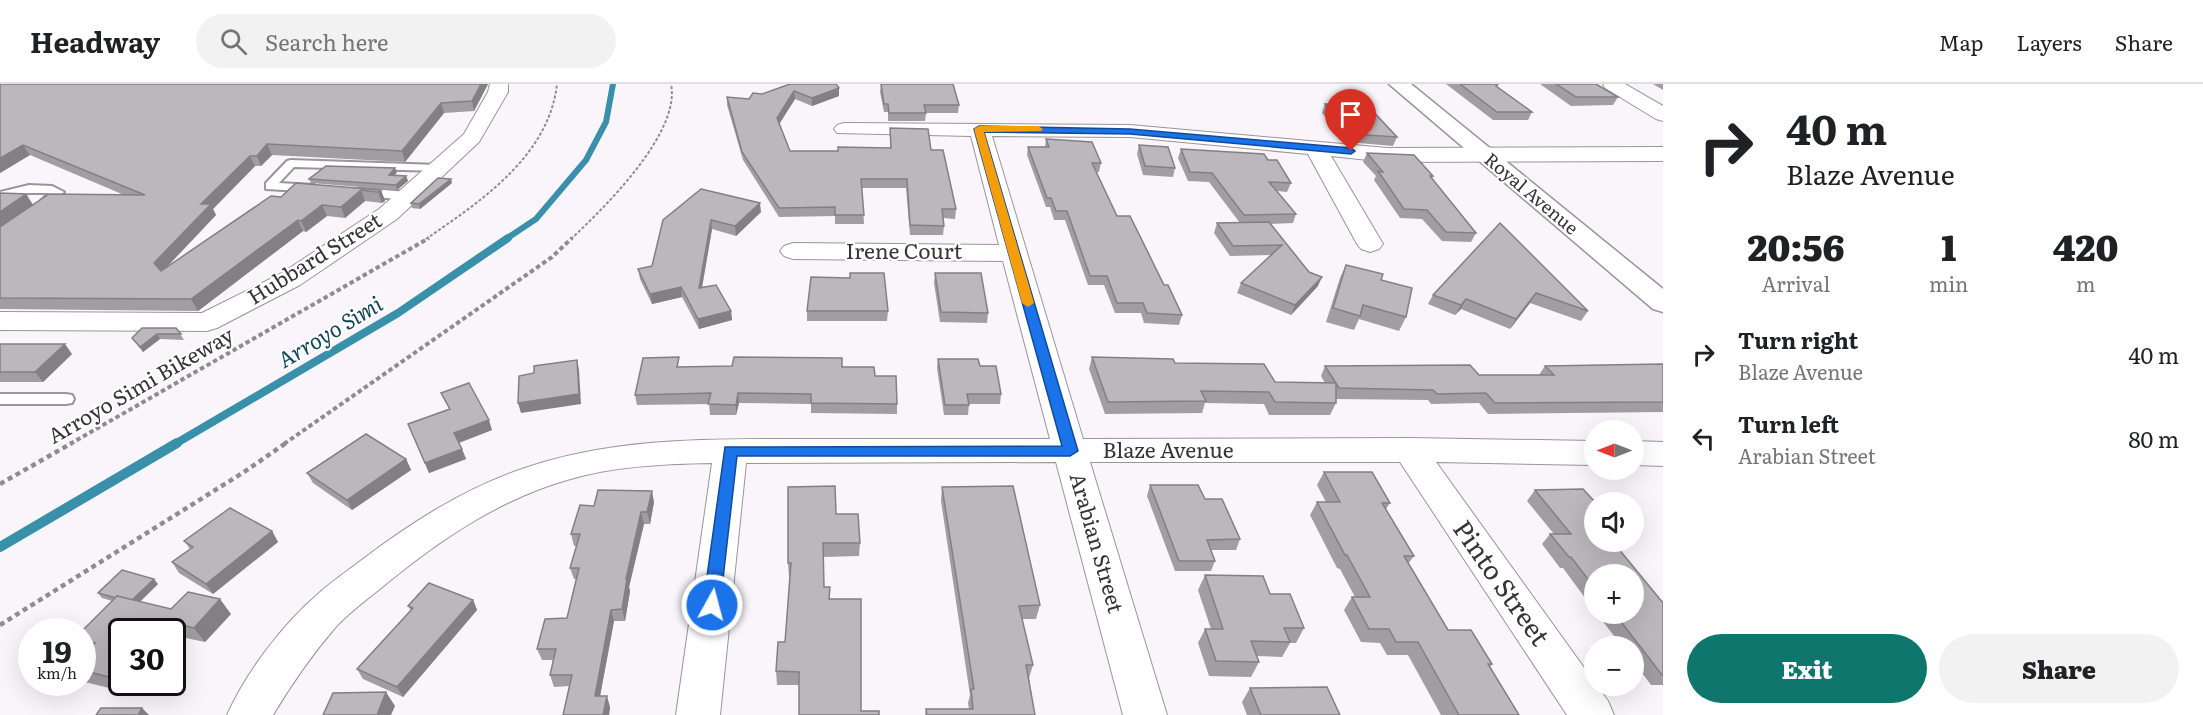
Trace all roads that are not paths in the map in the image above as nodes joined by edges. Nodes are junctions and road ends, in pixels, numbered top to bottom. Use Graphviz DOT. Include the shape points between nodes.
graph roads {
  1 [pos="499,84"];
  2 [pos="1399,84"];
  3 [pos="1612,84"];
  4 [pos="1663,115"];
  5 [pos="844,129"];
  6 [pos="979,129"];
  7 [pos="1315,147"];
  8 [pos="1483,154"];
  9 [pos="1663,154"];
  10 [pos="438,168"];
  11 [pos="327,190"];
  12 [pos="350,192"];
  13 [pos="0,196"];
  14 [pos="408,196"];
  15 [pos="27,218"];
  16 [pos="1370,244"];
  17 [pos="793,251"];
  18 [pos="1014,253"];
  19 [pos="1663,303"];
  20 [pos="0,321"];
  21 [pos="0,399"];
  22 [pos="66,399"];
  23 [pos="1410,450"];
  24 [pos="730,451"];
  25 [pos="1070,451"];
  26 [pos="1584,453"];
  27 [pos="1644,453"];
  28 [pos="1663,454"];
  29 [pos="249,715"];
  30 [pos="698,715"];
  31 [pos="1145,715"];
  32 [pos="1592,715"];
  1 -- 10 [label="street, Hubbard Street" via="472,138"];
  2 -- 8 [label="main road, Royal Avenue"];
  3 -- 4 [label="street"];
  5 -- 6 [label="street"];
  6 -- 7 [label="street" via="1130,131"];
  6 -- 18 [label="street, Arabian Street"];
  7 -- 8 [label="street" via="1386,155"];
  7 -- 16 [label="street"];
  8 -- 9 [label="street"];
  8 -- 19 [label="main road, Royal Avenue"];
  10 -- 11 [label="lane" via="291,163 270,186"];
  10 -- 14 [label="street, Hubbard Street"];
  12 -- 14 [label="lane"];
  13 -- 15 [label="lane" via="22,190 58,192"];
  14 -- 20 [label="street, Hubbard Street" via="388,214 291,279 207,322"];
  17 -- 18 [label="street, Irene Court"];
  18 -- 25 [label="street, Arabian Street"];
  21 -- 22 [label="lane"];
  23 -- 25 [label="street, Blaze Avenue"];
  23 -- 26 [label="street, Blaze Avenue"];
  23 -- 32 [label="street, Pinto Street"];
  24 -- 25 [label="street, Blaze Avenue"];
  24 -- 29 [label="street, Blaze Avenue" via="639,454 594,461 510,486 463,508 399,550 330,607 274,674"];
  24 -- 30 [label="street"];
  25 -- 31 [label="street, Arabian Street"];
  27 -- 28 [label="street"];
}
